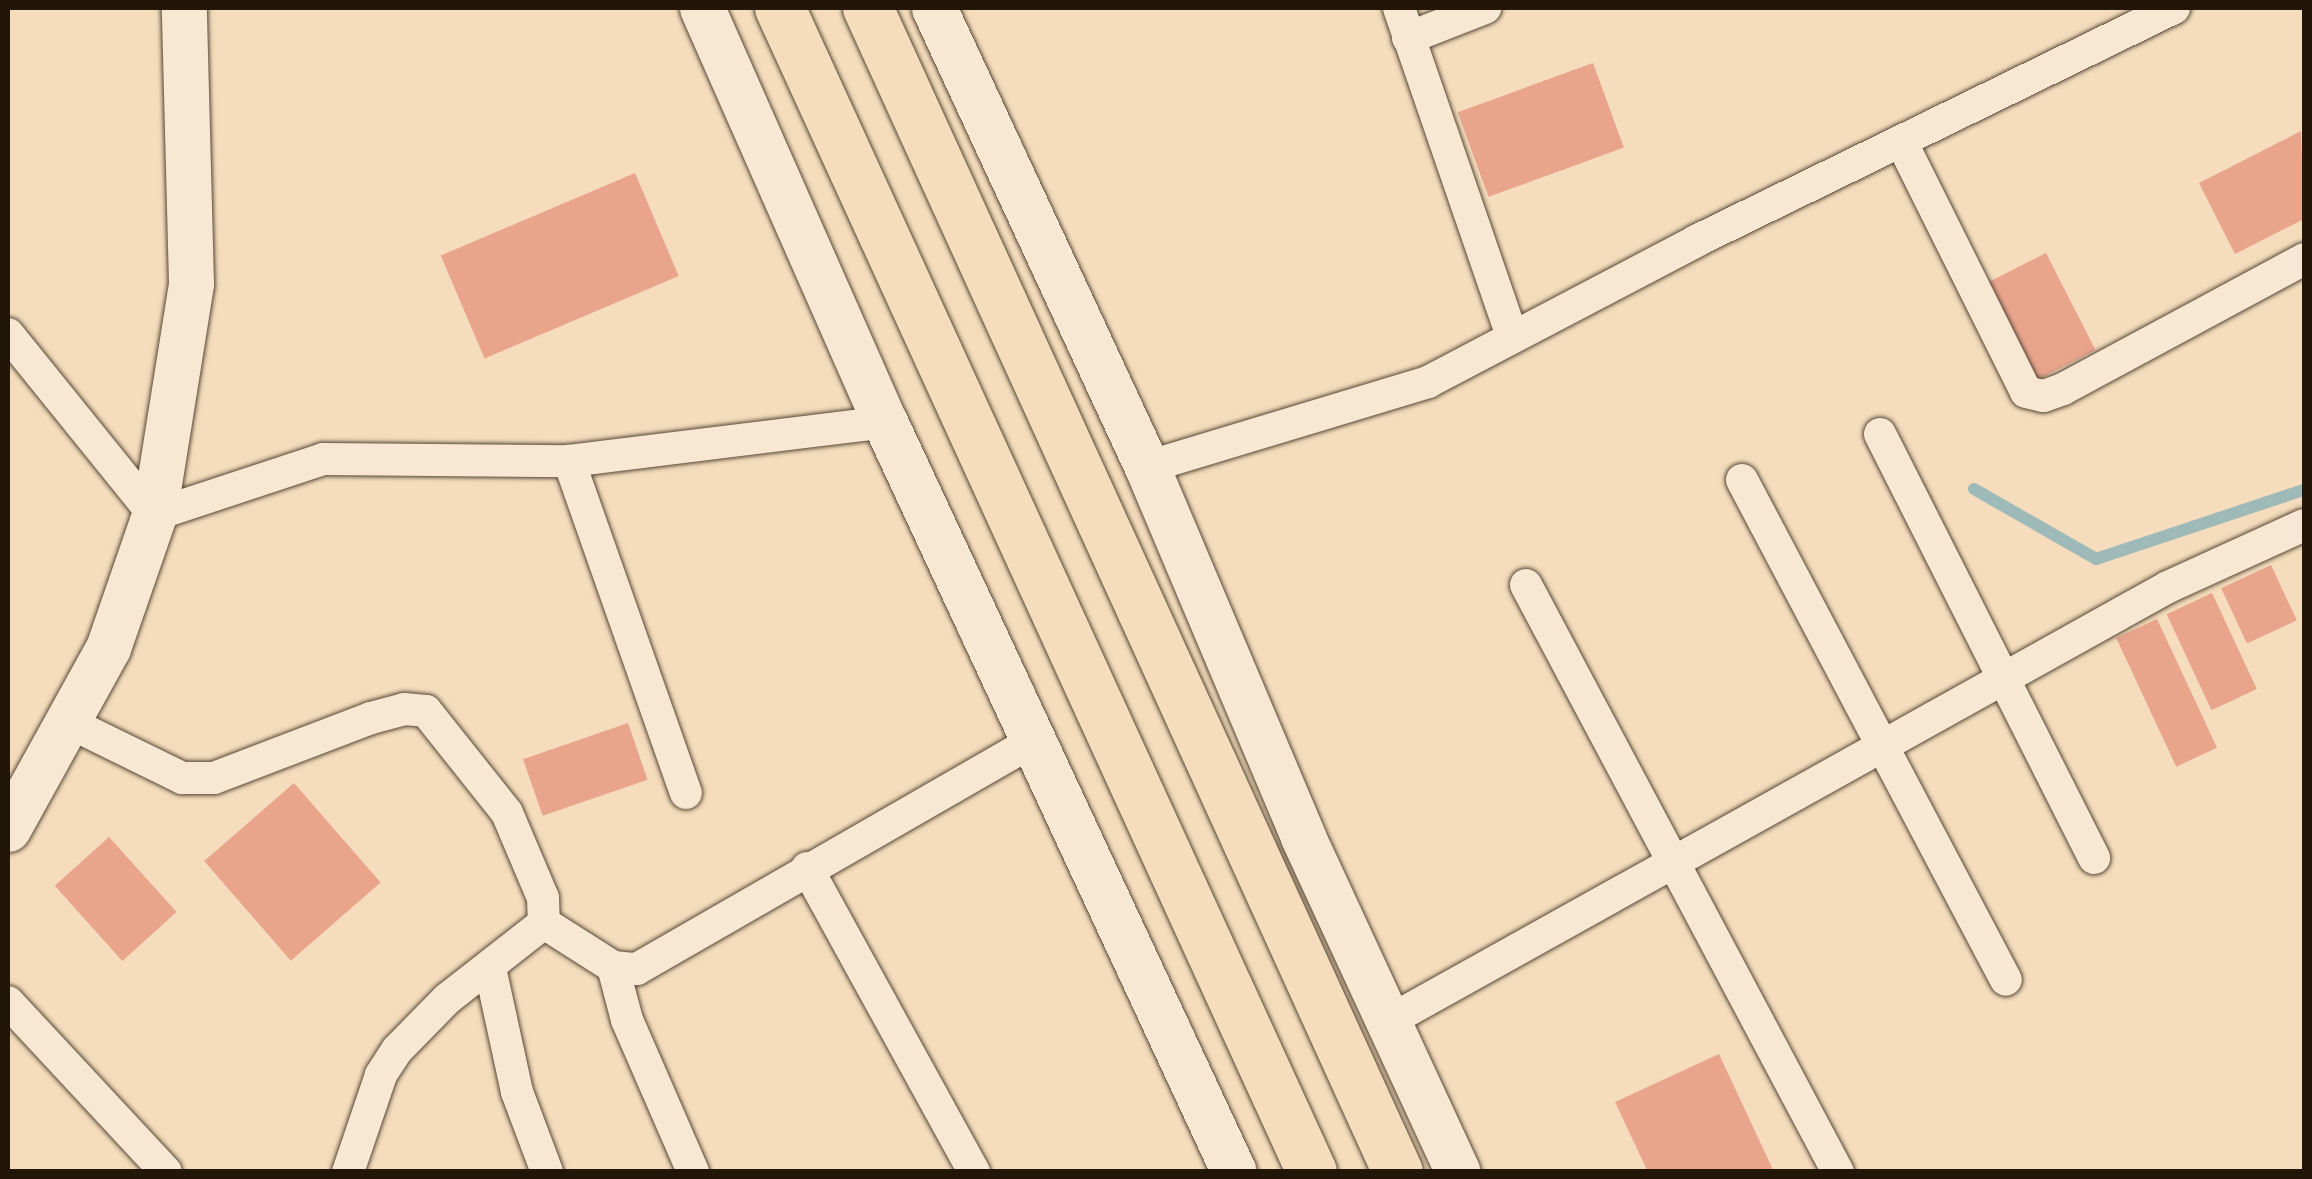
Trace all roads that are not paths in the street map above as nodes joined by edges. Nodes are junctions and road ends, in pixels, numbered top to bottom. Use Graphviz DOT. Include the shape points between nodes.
graph roads {
  1 [pos="184,8"];
  2 [pos="702,8"];
  3 [pos="780,8"];
  4 [pos="868,8"];
  5 [pos="934,8"];
  6 [pos="1485,8"];
  7 [pos="2174,8"];
  8 [pos="1404,23"];
  9 [pos="1901,141"];
  10 [pos="2304,259"];
  11 [pos="8,334"];
  12 [pos="1512,337"];
  13 [pos="885,422"];
  14 [pos="1880,434"];
  15 [pos="569,461"];
  16 [pos="1146,467"];
  17 [pos="1742,480"];
  18 [pos="154,516"];
  19 [pos="2304,526"];
  20 [pos="1526,585"];
  21 [pos="2006,680"];
  22 [pos="72,724"];
  23 [pos="1034,742"];
  24 [pos="1886,748"];
  25 [pos="686,793"];
  26 [pos="8,829"];
  27 [pos="2094,858"];
  28 [pos="1677,867"];
  29 [pos="808,868"];
  30 [pos="544,923"];
  31 [pos="613,967"];
  32 [pos="490,968"];
  33 [pos="2006,980"];
  34 [pos="8,1002"];
  35 [pos="1387,1022"];
  36 [pos="166,1172"];
  37 [pos="348,1172"];
  38 [pos="547,1172"];
  39 [pos="694,1172"];
  40 [pos="974,1172"];
  41 [pos="1234,1172"];
  42 [pos="1312,1172"];
  43 [pos="1398,1172"];
  44 [pos="1458,1172"];
  45 [pos="1838,1172"];
  1 -- 18 [label="street" via="191,283"];
  2 -- 13 [label="street"];
  3 -- 42 [label="main road"];
  4 -- 43 [label="main road"];
  5 -- 16 [label="street"];
  6 -- 8 [label="street"];
  7 -- 9 [label="street"];
  8 -- 12 [label="street"];
  9 -- 10 [label="street" via="2026,392 2044,396 2063,388"];
  9 -- 12 [label="street"];
  11 -- 18 [label="street"];
  12 -- 16 [label="street" via="1428,382"];
  13 -- 15 [label="street"];
  13 -- 23 [label="street"];
  14 -- 21 [label="street"];
  15 -- 18 [label="street" via="323,459"];
  15 -- 25 [label="street"];
  16 -- 35 [label="street"];
  17 -- 24 [label="street"];
  18 -- 22 [label="street" via="108,648"];
  19 -- 21 [label="street" via="2168,587"];
  20 -- 28 [label="street"];
  21 -- 24 [label="street"];
  21 -- 27 [label="street"];
  22 -- 26 [label="street"];
  22 -- 30 [label="street" via="182,778 214,778 371,718 426,711 507,813 544,898"];
  23 -- 29 [label="street"];
  23 -- 41 [label="street"];
  24 -- 28 [label="street"];
  24 -- 33 [label="street"];
  28 -- 35 [label="street"];
  28 -- 45 [label="street"];
  29 -- 31 [label="street" via="663,959 637,969"];
  29 -- 40 [label="street"];
  30 -- 31 [label="street"];
  30 -- 32 [label="street"];
  31 -- 39 [label="street" via="627,1020"];
  32 -- 37 [label="street" via="446,1000 397,1050 380,1075"];
  32 -- 38 [label="street" via="517,1092"];
  34 -- 36 [label="street"];
  35 -- 44 [label="street"];
}
